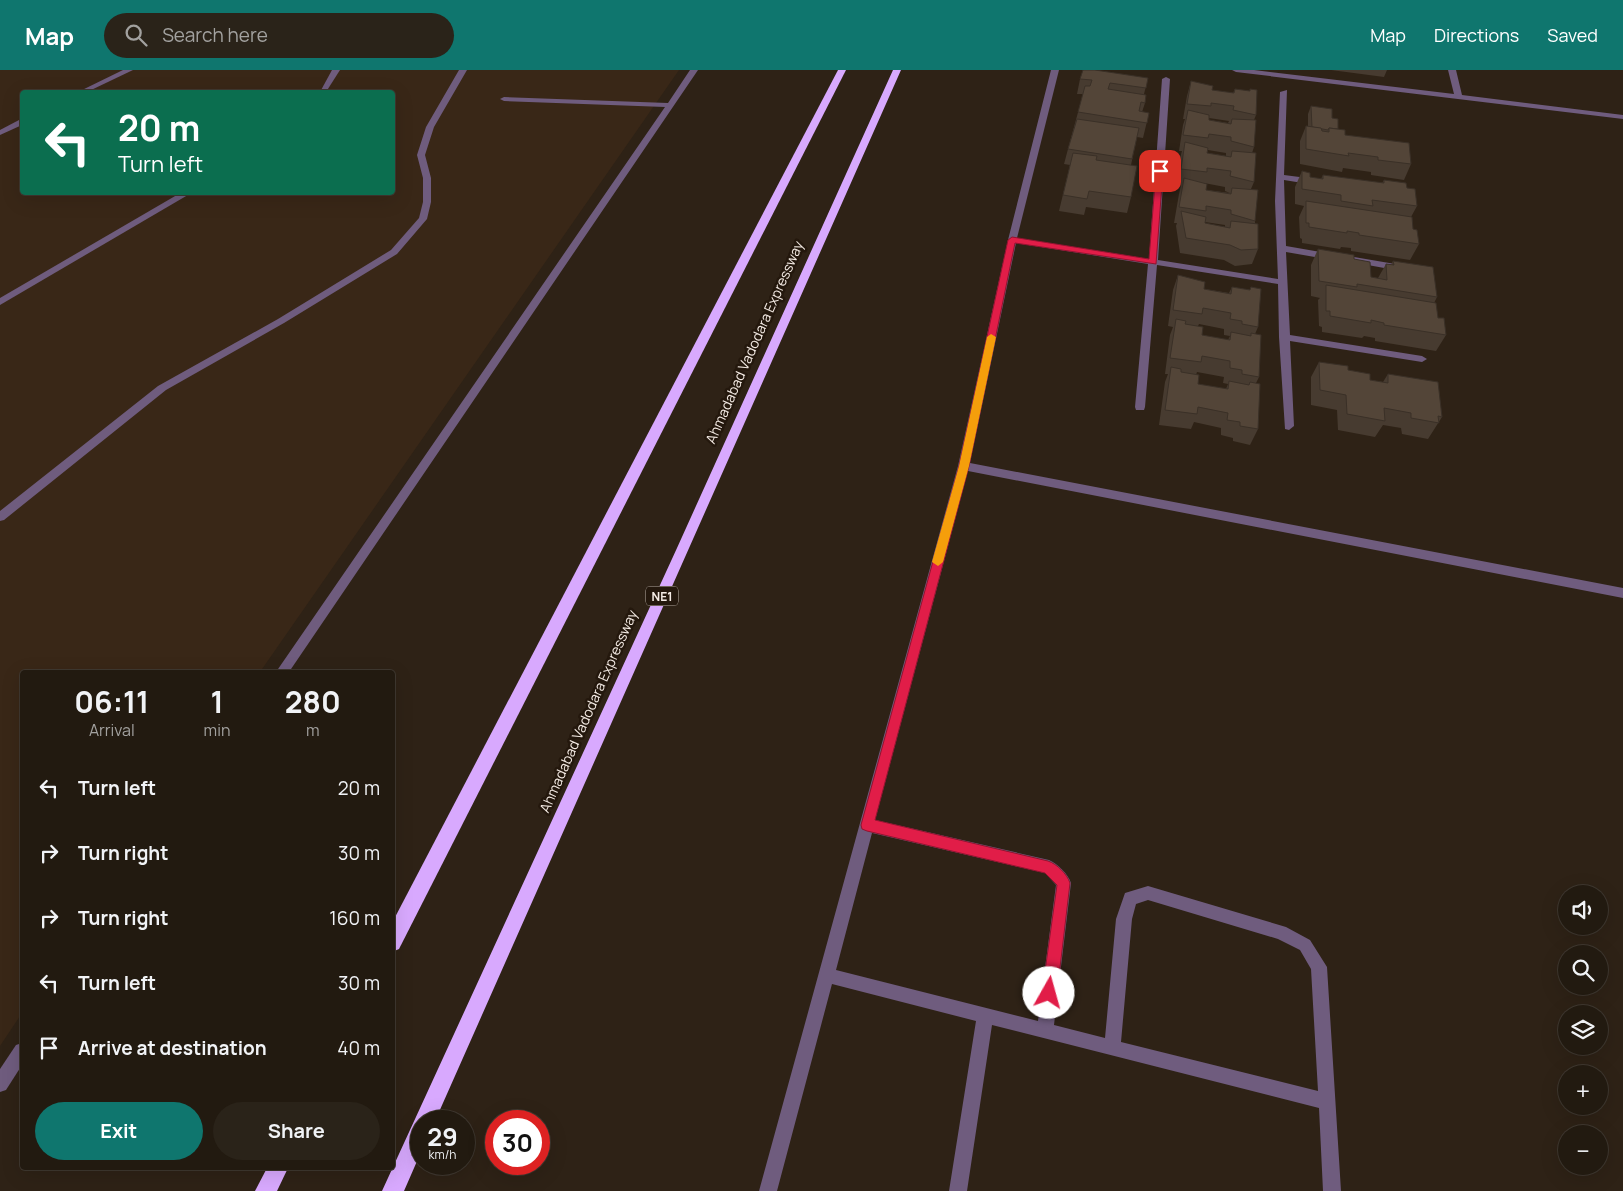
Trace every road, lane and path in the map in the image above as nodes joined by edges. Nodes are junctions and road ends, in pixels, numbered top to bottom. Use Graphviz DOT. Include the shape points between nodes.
graph roads {
  1 [pos="129,70"];
  2 [pos="336,70"];
  3 [pos="463,70"];
  4 [pos="694,70"];
  5 [pos="842,70"];
  6 [pos="897,70"];
  7 [pos="1055,70"];
  8 [pos="1236,70"];
  9 [pos="1452,70"];
  10 [pos="1166,79"];
  11 [pos="86,90"];
  12 [pos="325,90"];
  13 [pos="1284,92"];
  14 [pos="1459,97"];
  15 [pos="504,100"];
  16 [pos="670,105"];
  17 [pos="1623,117"];
  18 [pos="20,123"];
  19 [pos="0,133"];
  20 [pos="1280,177"];
  21 [pos="1329,184"];
  22 [pos="184,195"];
  23 [pos="1012,240"];
  24 [pos="1280,248"];
  25 [pos="1153,262"];
  26 [pos="1415,270"];
  27 [pos="1281,282"];
  28 [pos="0,302"];
  29 [pos="1284,337"];
  30 [pos="1422,359"];
  31 [pos="1140,407"];
  32 [pos="1288,426"];
  33 [pos="964,466"];
  34 [pos="0,517"];
  35 [pos="1623,593"];
  36 [pos="283,670"];
  37 [pos="867,825"];
  38 [pos="395,937"];
  39 [pos="826,975"];
  40 [pos="985,1015"];
  41 [pos="1045,1030"];
  42 [pos="1112,1047"];
  43 [pos="20,1054"];
  44 [pos="0,1084"];
  45 [pos="1326,1102"];
  46 [pos="430,1110"];
  47 [pos="410,1153"];
  48 [pos="277,1170"];
  49 [pos="266,1191"];
  50 [pos="393,1191"];
  51 [pos="768,1191"];
  52 [pos="958,1191"];
  53 [pos="1332,1191"];
  1 -- 11 [label="street"];
  2 -- 12 [label="street"];
  3 -- 34 [label="street" via="430,126 421,155 427,178 423,219 394,252 162,388"];
  4 -- 16 [label="street"];
  5 -- 38 [label="highway"];
  6 -- 46 [label="highway, Ahmadabad Vadodara Expressway / NE1"];
  7 -- 23 [label="street"];
  8 -- 14 [label="street"];
  9 -- 14 [label="street"];
  10 -- 25 [label="street"];
  13 -- 20 [label="street"];
  14 -- 17 [label="street"];
  15 -- 16 [label="street"];
  16 -- 36 [label="street"];
  18 -- 19 [label="street"];
  20 -- 21 [label="street"];
  20 -- 24 [label="street"];
  22 -- 28 [label="street"];
  23 -- 25 [label="street"];
  23 -- 33 [label="street"];
  24 -- 26 [label="street"];
  24 -- 27 [label="street"];
  25 -- 27 [label="street"];
  25 -- 31 [label="street"];
  27 -- 29 [label="street"];
  29 -- 30 [label="street"];
  29 -- 32 [label="street"];
  33 -- 35 [label="street"];
  33 -- 37 [label="street"];
  37 -- 39 [label="street"];
  37 -- 41 [label="street" via="1048,867 1064,883"];
  39 -- 40 [label="street"];
  39 -- 51 [label="street"];
  40 -- 41 [label="street"];
  40 -- 52 [label="street"];
  41 -- 42 [label="street"];
  42 -- 45 [label="street"];
  42 -- 45 [label="street" via="1124,919 1130,898 1148,894 1281,932 1306,945 1319,967"];
  43 -- 44 [label="street"];
  45 -- 53 [label="street"];
  47 -- 50 [label="highway"];
  48 -- 49 [label="highway"];
}
